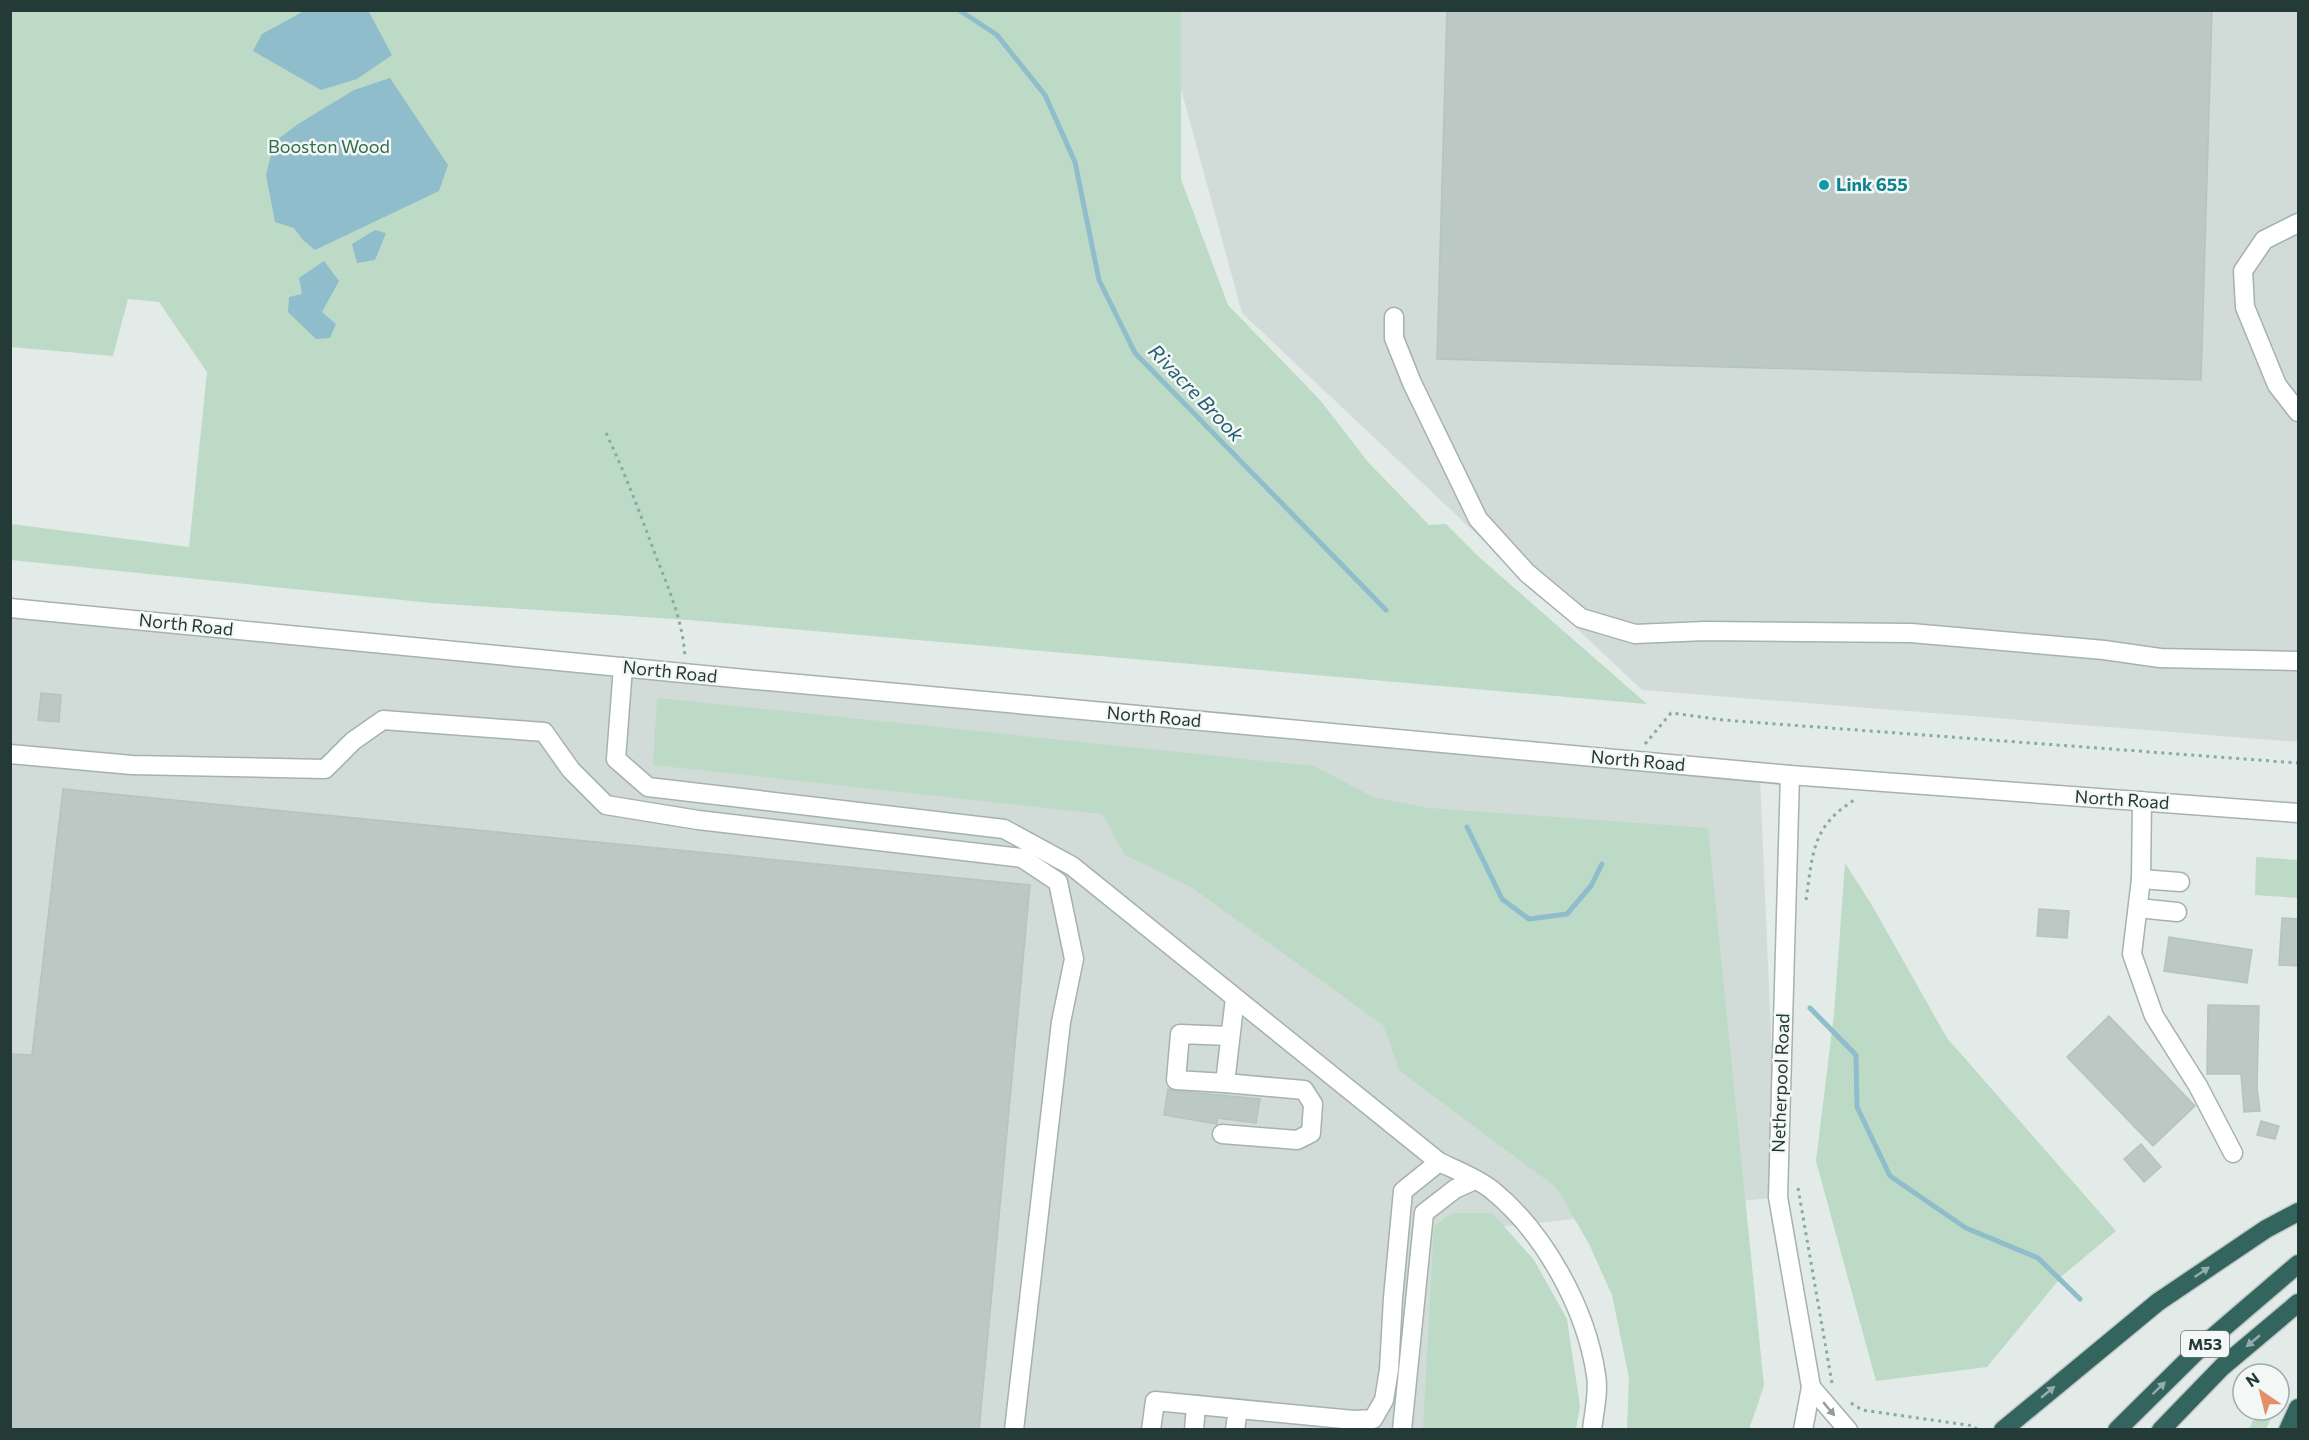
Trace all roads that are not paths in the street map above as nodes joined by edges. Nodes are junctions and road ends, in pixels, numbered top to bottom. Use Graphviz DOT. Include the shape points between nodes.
graph roads {
  1 [pos="2298,223"];
  2 [pos="1394,317"];
  3 [pos="2298,412"];
  4 [pos="10,608"];
  5 [pos="2298,661"];
  6 [pos="623,667"];
  7 [pos="10,754"];
  8 [pos="1790,775"];
  9 [pos="2142,801"];
  10 [pos="2298,813"];
  11 [pos="2141,879"];
  12 [pos="2180,882"];
  13 [pos="2138,908"];
  14 [pos="2177,912"];
  15 [pos="1235,998"];
  16 [pos="1230,1036"];
  17 [pos="1226,1083"];
  18 [pos="1222,1134"];
  19 [pos="2232,1153"];
  20 [pos="1439,1162"];
  21 [pos="1475,1180"];
  22 [pos="2298,1212"];
  23 [pos="2298,1264"];
  24 [pos="2298,1303"];
  25 [pos="1811,1387"];
  26 [pos="1196,1405"];
  27 [pos="2298,1408"];
  28 [pos="1238,1409"];
  29 [pos="1280,1421"];
  30 [pos="1323,1423"];
  31 [pos="1372,1424"];
  32 [pos="1014,1430"];
  33 [pos="1151,1430"];
  34 [pos="1194,1430"];
  35 [pos="1235,1430"];
  36 [pos="1402,1430"];
  37 [pos="1592,1430"];
  38 [pos="1803,1430"];
  39 [pos="1848,1430"];
  40 [pos="2003,1430"];
  41 [pos="2117,1430"];
  42 [pos="2161,1430"];
  43 [pos="2288,1430"];
  1 -- 3 [label="street" via="2264,240 2243,271 2246,307 2277,385"];
  2 -- 5 [label="street" via="1394,338 1412,383 1478,519 1527,573 1581,618 1635,634 1911,633 2160,658"];
  4 -- 6 [label="street, North Road"];
  6 -- 8 [label="street, North Road"];
  6 -- 15 [label="street" via="616,759 648,787 1004,830 1072,866"];
  7 -- 32 [label="street" via="132,765 325,769 353,741 383,720 544,732 571,770 606,805 698,820 1022,858 1058,882 1074,959 1061,1022"];
  8 -- 9 [label="street, North Road"];
  8 -- 25 [label="street, Netherpool Road" via="1778,1197"];
  9 -- 10 [label="street, North Road"];
  9 -- 11 [label="street"];
  11 -- 12 [label="street"];
  11 -- 13 [label="street"];
  13 -- 14 [label="street"];
  13 -- 19 [label="street" via="2132,954 2154,1016 2198,1086"];
  15 -- 16 [label="street"];
  15 -- 20 [label="street"];
  16 -- 17 [label="street"];
  16 -- 17 [label="street" via="1180,1034 1176,1080"];
  17 -- 18 [label="street" via="1304,1090 1313,1104 1311,1133 1297,1140"];
  20 -- 21 [label="street"];
  20 -- 31 [label="street" via="1403,1191 1389,1370 1384,1400"];
  21 -- 36 [label="street" via="1455,1189 1424,1213"];
  21 -- 37 [label="street" via="1490,1188 1524,1219 1575,1306 1597,1377"];
  40 -- 22 [label="highway, one-way" via="2158,1302 2266,1229"];
  41 -- 23 [label="highway, M53, one-way" via="2200,1348"];
  24 -- 42 [label="highway, M53, one-way" via="2222,1367"];
  25 -- 38 [label="street, Netherpool Road"];
  25 -- 39 [label="street, one-way"];
  26 -- 28 [label="street"];
  26 -- 33 [label="street" via="1155,1401"];
  26 -- 34 [label="street"];
  27 -- 43 [label="highway"];
  28 -- 29 [label="street"];
  28 -- 35 [label="street"];
  29 -- 30 [label="street"];
  30 -- 31 [label="street" via="1354,1420"];
}
